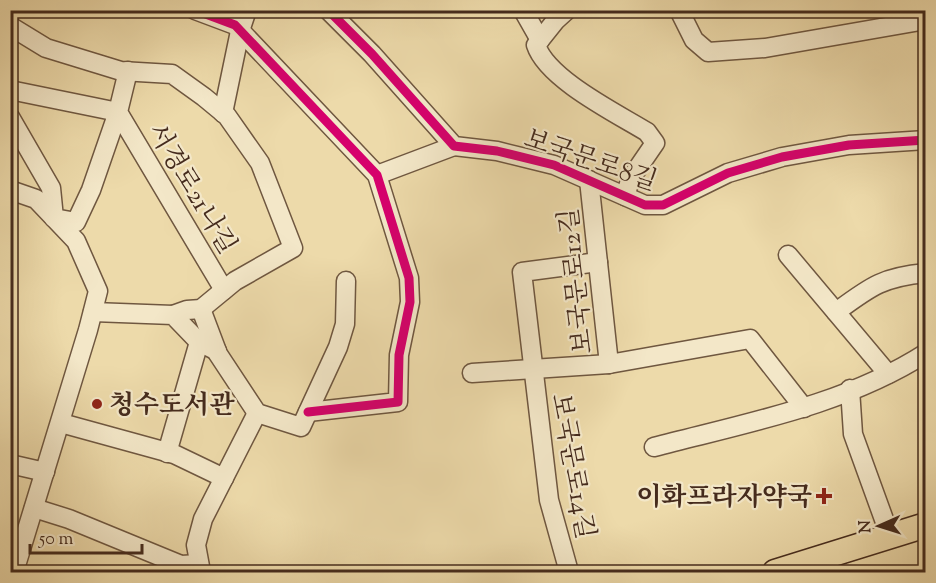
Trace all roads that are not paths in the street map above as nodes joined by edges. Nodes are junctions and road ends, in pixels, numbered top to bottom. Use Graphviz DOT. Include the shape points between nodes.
graph roads {
  1 [pos="195,10"];
  2 [pos="248,10"];
  3 [pos="328,10"];
  4 [pos="523,10"];
  5 [pos="567,10"];
  6 [pos="679,10"];
  7 [pos="926,20"];
  8 [pos="10,26"];
  9 [pos="240,30"];
  10 [pos="540,40"];
  11 [pos="128,71"];
  12 [pos="10,90"];
  13 [pos="118,112"];
  14 [pos="223,113"];
  15 [pos="10,117"];
  16 [pos="926,140"];
  17 [pos="454,146"];
  18 [pos="377,175"];
  19 [pos="589,180"];
  20 [pos="10,190"];
  21 [pos="625,196"];
  22 [pos="54,218"];
  23 [pos="788,255"];
  24 [pos="598,262"];
  25 [pos="926,273"];
  26 [pos="346,281"];
  27 [pos="224,290"];
  28 [pos="201,309"];
  29 [pos="93,312"];
  30 [pos="836,312"];
  31 [pos="173,315"];
  32 [pos="199,342"];
  33 [pos="217,351"];
  34 [pos="926,353"];
  35 [pos="609,364"];
  36 [pos="532,369"];
  37 [pos="472,374"];
  38 [pos="888,374"];
  39 [pos="850,389"];
  40 [pos="804,408"];
  41 [pos="308,412"];
  42 [pos="257,413"];
  43 [pos="60,423"];
  44 [pos="654,447"];
  45 [pos="167,453"];
  46 [pos="10,464"];
  47 [pos="45,472"];
  48 [pos="225,478"];
  49 [pos="34,508"];
  50 [pos="926,525"];
  51 [pos="890,536"];
  52 [pos="200,568"];
  53 [pos="14,573"];
  54 [pos="569,573"];
  55 [pos="775,573"];
  1 -- 9 [label="street"];
  2 -- 9 [label="street"];
  3 -- 17 [label="street"];
  4 -- 10 [label="street"];
  5 -- 10 [label="street"];
  6 -- 7 [label="street" via="694,40 708,52 765,48"];
  8 -- 11 [label="street" via="46,48"];
  9 -- 14 [label="street"];
  9 -- 18 [label="street"];
  10 -- 21 [label="street" via="540,56 566,80 647,132 655,143 631,178"];
  11 -- 13 [label="street, 서경로21나길"];
  11 -- 14 [label="street" via="172,74"];
  12 -- 13 [label="street, 서경로21나길"];
  13 -- 22 [label="street" via="92,190 76,222"];
  13 -- 27 [label="street, 서경로21나길"];
  14 -- 27 [label="street" via="260,163 293,248"];
  15 -- 22 [label="street" via="51,188"];
  16 -- 21 [label="street, 보국문로8길" via="870,143 782,157 728,173 663,205 645,205"];
  17 -- 18 [label="street"];
  17 -- 19 [label="street, 보국문로8길" via="519,155"];
  18 -- 41 [label="street" via="409,278 410,302 399,356 398,402"];
  19 -- 21 [label="street, 보국문로8길"];
  19 -- 24 [label="street, 보국문로12길"];
  20 -- 22 [label="street" via="36,199"];
  22 -- 29 [label="street" via="76,241 98,291"];
  23 -- 30 [label="street"];
  24 -- 35 [label="street, 보국문로12길"];
  24 -- 36 [label="street, 보국문로14길" via="522,272"];
  25 -- 30 [label="street" via="894,276"];
  26 -- 41 [label="street" via="345,324"];
  27 -- 28 [label="street"];
  28 -- 31 [label="street"];
  28 -- 33 [label="street"];
  29 -- 31 [label="street"];
  29 -- 43 [label="street"];
  30 -- 38 [label="street"];
  31 -- 32 [label="street"];
  32 -- 33 [label="street"];
  32 -- 45 [label="street"];
  33 -- 42 [label="street"];
  34 -- 38 [label="street"];
  35 -- 36 [label="street, 보국문로14길"];
  35 -- 40 [label="street, 보국문로12길" via="750,339"];
  36 -- 37 [label="street, 보국문로14길"];
  36 -- 54 [label="street, 보국문로14길" via="549,500"];
  38 -- 39 [label="street"];
  39 -- 40 [label="street"];
  39 -- 51 [label="street" via="853,434"];
  40 -- 44 [label="street"];
  41 -- 42 [label="street" via="301,427"];
  42 -- 48 [label="street"];
  43 -- 45 [label="street"];
  43 -- 47 [label="street"];
  45 -- 48 [label="street"];
  46 -- 47 [label="street"];
  47 -- 49 [label="street"];
  48 -- 52 [label="street" via="203,519 196,545"];
  49 -- 52 [label="street" via="181,565"];
  49 -- 53 [label="street"];
  50 -- 51 [label="main road"];
  51 -- 55 [label="main road"];
}
